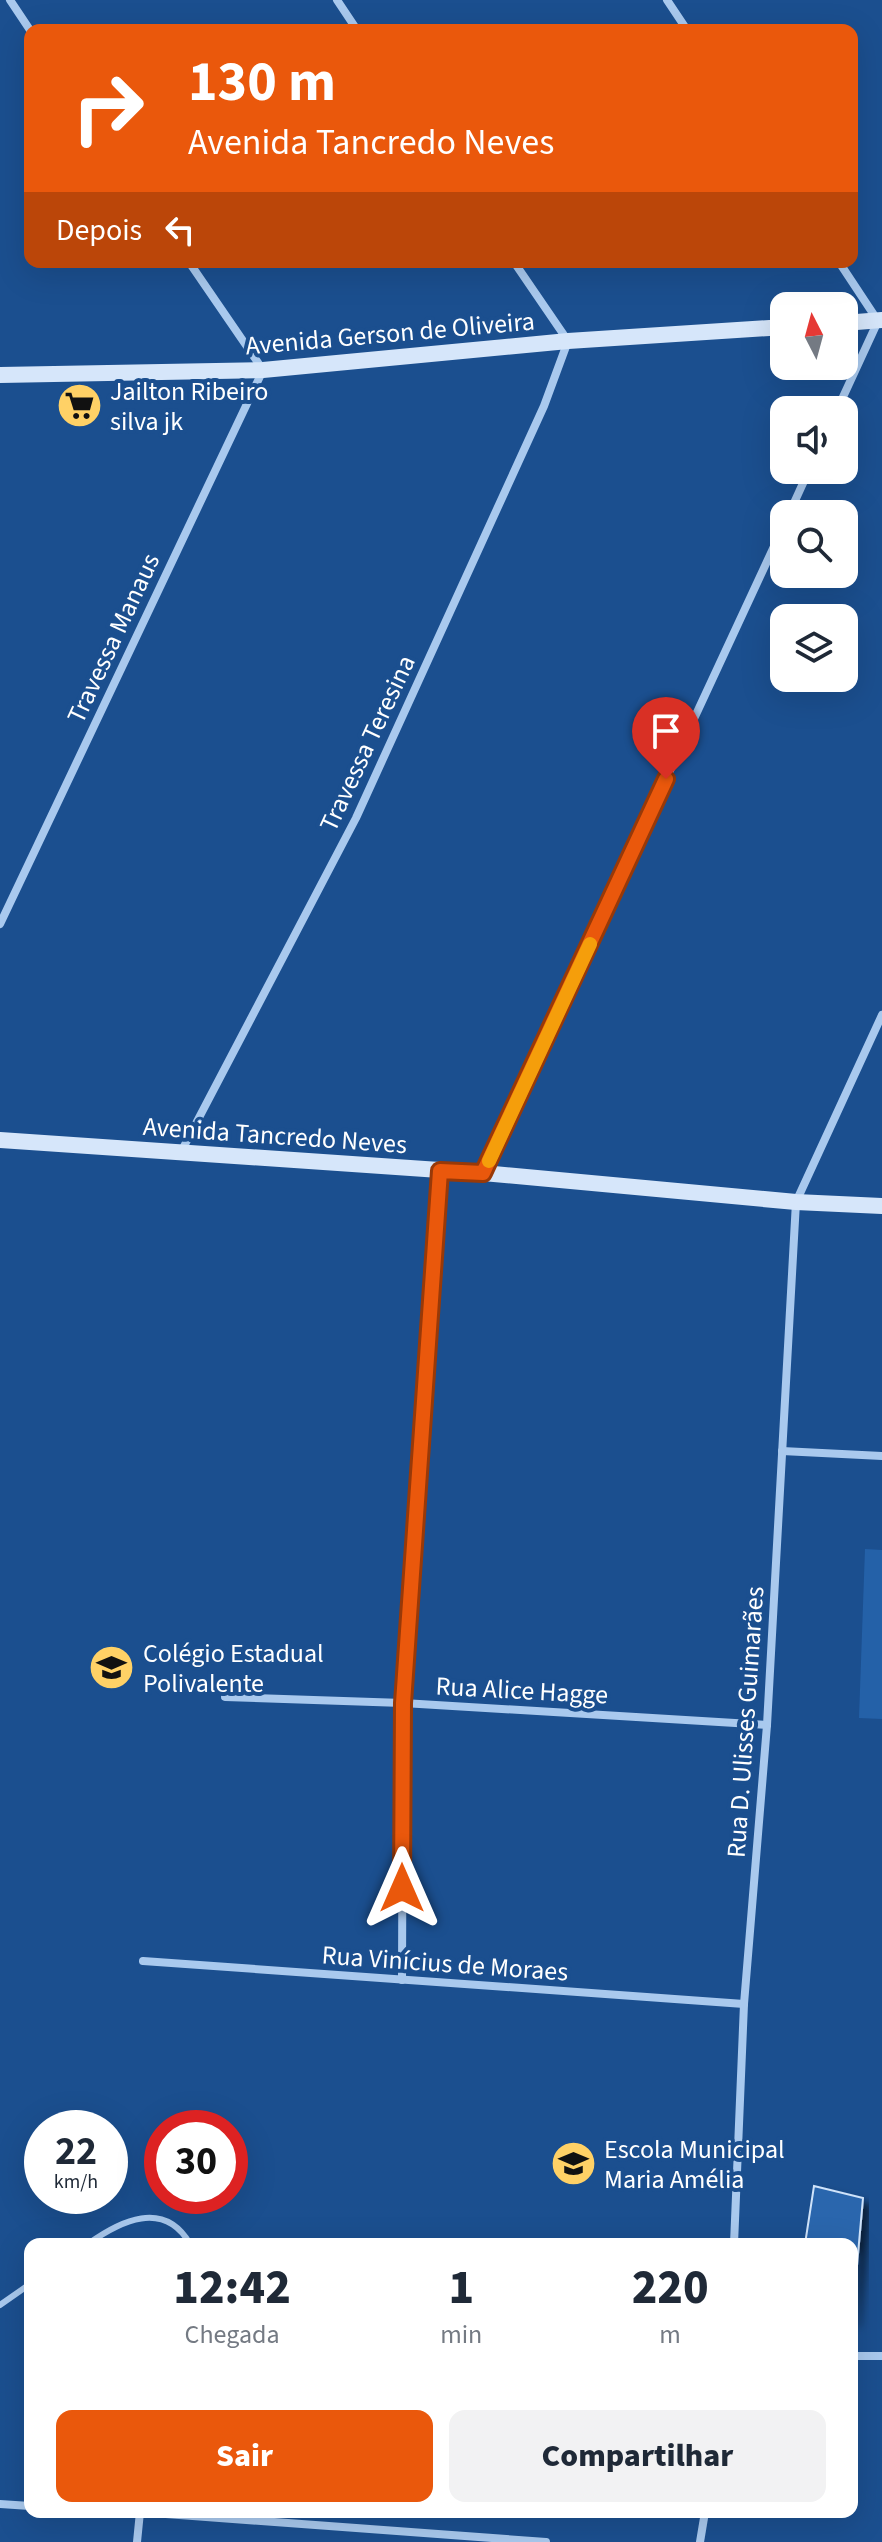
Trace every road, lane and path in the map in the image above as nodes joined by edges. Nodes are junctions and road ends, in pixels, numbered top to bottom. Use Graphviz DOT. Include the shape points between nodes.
graph roads {
  1 [pos="10,0"];
  2 [pos="337,0"];
  3 [pos="667,0"];
  4 [pos="26,24"];
  5 [pos="353,24"];
  6 [pos="683,24"];
  7 [pos="193,268"];
  8 [pos="518,268"];
  9 [pos="843,268"];
  10 [pos="880,321"];
  11 [pos="858,322"];
  12 [pos="770,328"];
  13 [pos="568,341"];
  14 [pos="263,370"];
  15 [pos="0,375"];
  16 [pos="844,396"];
  17 [pos="770,555"];
  18 [pos="0,924"];
  19 [pos="882,1015"];
  20 [pos="0,1140"];
  21 [pos="181,1152"];
  22 [pos="440,1171"];
  23 [pos="483,1173"];
  24 [pos="796,1202"];
  25 [pos="882,1206"];
  26 [pos="782,1451"];
  27 [pos="882,1456"];
  28 [pos="225,1697"];
  29 [pos="403,1703"];
  30 [pos="767,1725"];
  31 [pos="143,1961"];
  32 [pos="402,1980"];
  33 [pos="744,2004"];
  34 [pos="97,2238"];
  35 [pos="186,2238"];
  36 [pos="734,2238"];
  37 [pos="24,2288"];
  38 [pos="0,2305"];
  39 [pos="858,2356"];
  40 [pos="882,2356"];
  41 [pos="0,2504"];
  42 [pos="24,2506"];
  43 [pos="139,2518"];
  44 [pos="216,2518"];
  45 [pos="704,2518"];
  46 [pos="384,2531"];
  47 [pos="137,2542"];
  48 [pos="383,2542"];
  49 [pos="546,2542"];
  50 [pos="700,2542"];
  1 -- 4 [label="street"];
  2 -- 5 [label="street"];
  3 -- 6 [label="street"];
  7 -- 14 [label="street"];
  8 -- 13 [label="street"];
  9 -- 10 [label="street"];
  10 -- 11 [label="street"];
  10 -- 16 [label="street"];
  12 -- 13 [label="street, Avenida Gerson de Oliveira"];
  13 -- 14 [label="street, Avenida Gerson de Oliveira"];
  13 -- 21 [label="street, Travessa Teresina" via="544,406 356,818"];
  14 -- 15 [label="street, Avenida Gerson de Oliveira"];
  14 -- 18 [label="street, Travessa Manaus"];
  17 -- 23 [label="street"];
  19 -- 24 [label="street"];
  20 -- 21 [label="street, Avenida Tancredo Neves"];
  21 -- 22 [label="street, Avenida Tancredo Neves"];
  22 -- 23 [label="street, Avenida Tancredo Neves"];
  22 -- 29 [label="street"];
  23 -- 24 [label="street, Avenida Tancredo Neves"];
  24 -- 25 [label="street, Avenida Tancredo Neves"];
  24 -- 26 [label="street, Rua D. Ulisses Guimarães"];
  26 -- 27 [label="street"];
  26 -- 30 [label="street, Rua D. Ulisses Guimarães"];
  28 -- 29 [label="street, Rua Alice Hagge"];
  29 -- 30 [label="street, Rua Alice Hagge"];
  29 -- 32 [label="street"];
  30 -- 33 [label="street, Rua D. Ulisses Guimarães"];
  31 -- 32 [label="street, Rua Vinícius de Moraes"];
  32 -- 33 [label="street, Rua Vinícius de Moraes"];
  33 -- 36 [label="street, Rua D. Ulisses Guimarães"];
  34 -- 35 [label="lane" via="130,2220 147,2218 171,2223"];
  37 -- 38 [label="lane"];
  39 -- 40 [label="street"];
  41 -- 42 [label="street"];
  43 -- 47 [label="street"];
  44 -- 46 [label="street"];
  45 -- 50 [label="street"];
  46 -- 48 [label="street"];
  46 -- 49 [label="street"];
}
